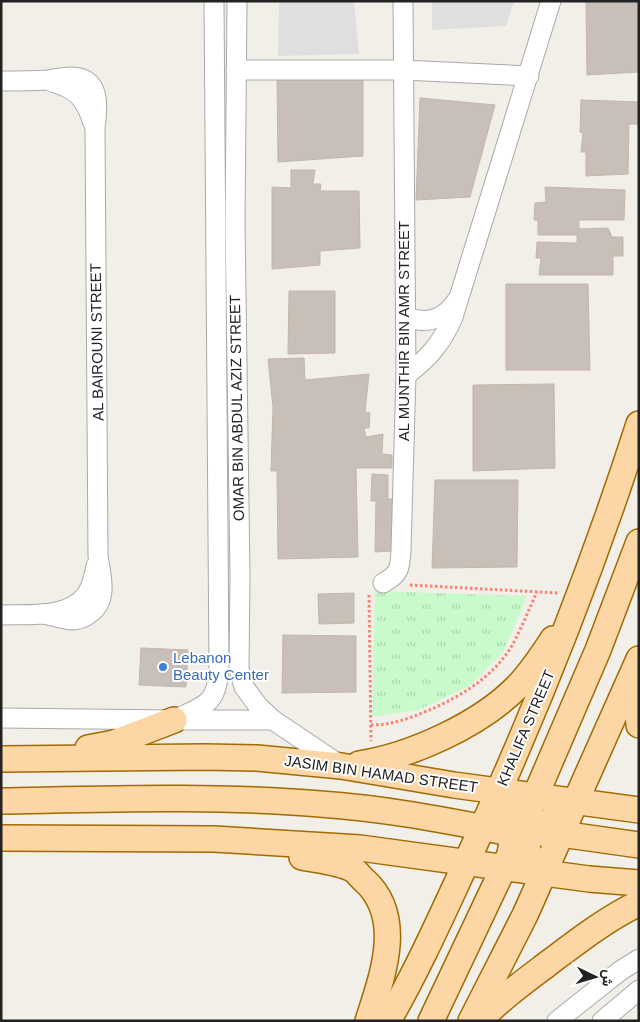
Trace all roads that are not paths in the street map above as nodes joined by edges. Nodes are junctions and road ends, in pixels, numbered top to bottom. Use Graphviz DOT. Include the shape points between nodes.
graph roads {
  1 [pos="214,1"];
  2 [pos="237,1"];
  3 [pos="403,1"];
  4 [pos="551,1"];
  5 [pos="236,70"];
  6 [pos="402,70"];
  7 [pos="529,76"];
  8 [pos="1,81"];
  9 [pos="235,223"];
  10 [pos="215,224"];
  11 [pos="457,299"];
  12 [pos="406,317"];
  13 [pos="406,375"];
  14 [pos="639,424"];
  15 [pos="639,542"];
  16 [pos="383,584"];
  17 [pos="576,603"];
  18 [pos="1,615"];
  19 [pos="639,659"];
  20 [pos="639,681"];
  21 [pos="1,718"];
  22 [pos="174,720"];
  23 [pos="274,720"];
  24 [pos="639,725"];
  25 [pos="1,759"];
  26 [pos="29,759"];
  27 [pos="341,766"];
  28 [pos="499,791"];
  29 [pos="536,796"];
  30 [pos="1,801"];
  31 [pos="576,801"];
  32 [pos="639,810"];
  33 [pos="483,828"];
  34 [pos="519,834"];
  35 [pos="561,834"];
  36 [pos="1,838"];
  37 [pos="214,839"];
  38 [pos="639,844"];
  39 [pos="466,862"];
  40 [pos="504,867"];
  41 [pos="544,873"];
  42 [pos="639,883"];
  43 [pos="639,903"];
  44 [pos="639,960"];
  45 [pos="639,990"];
  46 [pos="368,1021"];
  47 [pos="388,1021"];
  48 [pos="431,1021"];
  49 [pos="471,1021"];
  50 [pos="479,1021"];
  51 [pos="557,1021"];
  52 [pos="602,1021"];
  1 -- 10 [label="street, OMAR BIN ABDUL AZIZ STREET"];
  2 -- 5 [label="street, OMAR BIN ABDUL AZIZ STREET"];
  3 -- 6 [label="street, AL MUNTHIR BIN AMR STREET"];
  4 -- 7 [label="street"];
  5 -- 6 [label="street"];
  5 -- 9 [label="street, OMAR BIN ABDUL AZIZ STREET"];
  6 -- 7 [label="street"];
  6 -- 12 [label="street, AL MUNTHIR BIN AMR STREET"];
  7 -- 11 [label="street"];
  8 -- 18 [label="street, AL BAIROUNI STREET" via="46,80 69,87 86,104 95,128 98,556 91,585 81,601 44,614"];
  9 -- 10 [label="street"];
  9 -- 23 [label="street, OMAR BIN ABDUL AZIZ STREET" via="240,575 238,669 248,695"];
  10 -- 22 [label="street, OMAR BIN ABDUL AZIZ STREET" via="218,681 215,695 208,702"];
  11 -- 12 [label="street" via="447,312 432,320"];
  11 -- 13 [label="street" via="453,317 435,351"];
  12 -- 13 [label="street, AL MUNTHIR BIN AMR STREET"];
  13 -- 16 [label="street, AL MUNTHIR BIN AMR STREET" via="400,566 394,577"];
  14 -- 17 [label="main road, KHALIFA STREET"];
  15 -- 29 [label="main road" via="598,650"];
  17 -- 27 [label="main road" via="517,687 499,703 462,728 425,744 372,762"];
  17 -- 28 [label="main road, KHALIFA STREET"];
  19 -- 31 [label="main road"];
  20 -- 24 [label="main road" via="636,696"];
  21 -- 22 [label="street"];
  22 -- 23 [label="street"];
  22 -- 26 [label="main road" via="114,743"];
  23 -- 27 [label="street, OMAR BIN ABDUL AZIZ STREET"];
  25 -- 26 [label="main road, JASIM BIN HAMAD STREET"];
  26 -- 27 [label="main road, JASIM BIN HAMAD STREET" via="205,756"];
  27 -- 28 [label="main road, JASIM BIN HAMAD STREET"];
  28 -- 29 [label="main road, JASIM BIN HAMAD STREET"];
  28 -- 33 [label="main road, KHALIFA STREET"];
  28 -- 34 [label="main road"];
  29 -- 31 [label="main road, JASIM BIN HAMAD STREET"];
  29 -- 34 [label="main road"];
  30 -- 33 [label="main road" via="259,800 372,809"];
  31 -- 32 [label="main road, JASIM BIN HAMAD STREET"];
  31 -- 34 [label="main road" via="545,825"];
  31 -- 35 [label="main road"];
  33 -- 34 [label="main road"];
  33 -- 39 [label="main road, KHALIFA STREET"];
  34 -- 35 [label="main road"];
  34 -- 39 [label="main road"];
  34 -- 40 [label="main road"];
  34 -- 41 [label="main road" via="530,857"];
  35 -- 38 [label="main road"];
  35 -- 41 [label="main road"];
  36 -- 37 [label="main road"];
  37 -- 39 [label="main road" via="360,848"];
  37 -- 46 [label="main road" via="326,861 354,870 378,895 388,924 387,946"];
  39 -- 40 [label="main road"];
  39 -- 47 [label="main road, KHALIFA STREET"];
  40 -- 41 [label="main road"];
  40 -- 48 [label="main road"];
  41 -- 42 [label="main road"];
  41 -- 49 [label="main road"];
  43 -- 50 [label="main road" via="600,924 527,979"];
  44 -- 51 [label="street" via="620,971"];
  45 -- 52 [label="street"];
}
